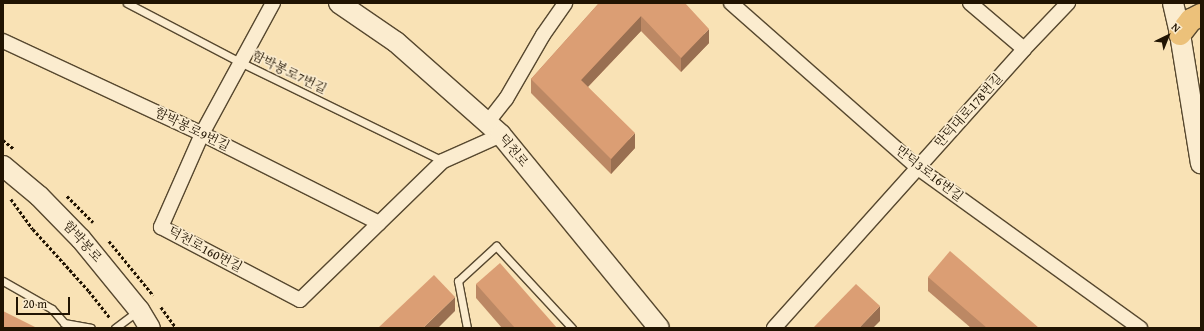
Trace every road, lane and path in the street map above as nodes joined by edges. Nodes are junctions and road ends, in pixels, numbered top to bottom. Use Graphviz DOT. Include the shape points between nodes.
graph roads {
  1 [pos="127,3"];
  2 [pos="273,3"];
  3 [pos="339,3"];
  4 [pos="565,3"];
  5 [pos="731,3"];
  6 [pos="970,3"];
  7 [pos="1068,3"];
  8 [pos="1173,3"];
  9 [pos="1201,15"];
  10 [pos="1180,34"];
  11 [pos="3,41"];
  12 [pos="1024,50"];
  13 [pos="242,63"];
  14 [pos="494,129"];
  15 [pos="202,134"];
  16 [pos="443,161"];
  17 [pos="1201,163"];
  18 [pos="3,166"];
  19 [pos="918,168"];
  20 [pos="7,194"];
  21 [pos="379,222"];
  22 [pos="3,281"];
  23 [pos="139,310"];
  24 [pos="116,327"];
  25 [pos="91,328"];
  26 [pos="150,328"];
  27 [pos="467,328"];
  28 [pos="572,328"];
  29 [pos="659,328"];
  30 [pos="774,328"];
  31 [pos="1140,328"];
  1 -- 13 [label="lane, 함박봉로7번길"];
  2 -- 13 [label="street, 덕천로160번길"];
  3 -- 14 [label="main road, 덕천로" via="396,42"];
  4 -- 14 [label="street" via="506,99"];
  5 -- 19 [label="street, 만덕3로16번길"];
  6 -- 12 [label="street"];
  7 -- 12 [label="street, 만덕대로178번길"];
  8 -- 10 [label="main road"];
  9 -- 10 [label="main road" via="1191,20"];
  10 -- 17 [label="main road"];
  11 -- 15 [label="street, 함박봉로9번길"];
  12 -- 19 [label="street, 만덕대로178번길"];
  13 -- 15 [label="street, 덕천로160번길"];
  13 -- 16 [label="lane, 함박봉로7번길"];
  14 -- 16 [label="street"];
  14 -- 29 [label="main road, 덕천로"];
  15 -- 21 [label="street, 함박봉로9번길"];
  15 -- 21 [label="street, 덕천로160번길" via="161,226 300,300"];
  16 -- 21 [label="street"];
  18 -- 23 [label="main road, 함박봉로" via="39,196 81,239"];
  19 -- 30 [label="street, 만덕대로178번길"];
  19 -- 31 [label="street, 만덕3로16번길"];
  20 -- 24 [label="path" via="33,229 89,290"];
  22 -- 25 [label="lane" via="52,309 64,323"];
  23 -- 24 [label="lane"];
  23 -- 26 [label="main road, 함박봉로"];
  27 -- 28 [label="lane" via="458,281 496,246"];
}
